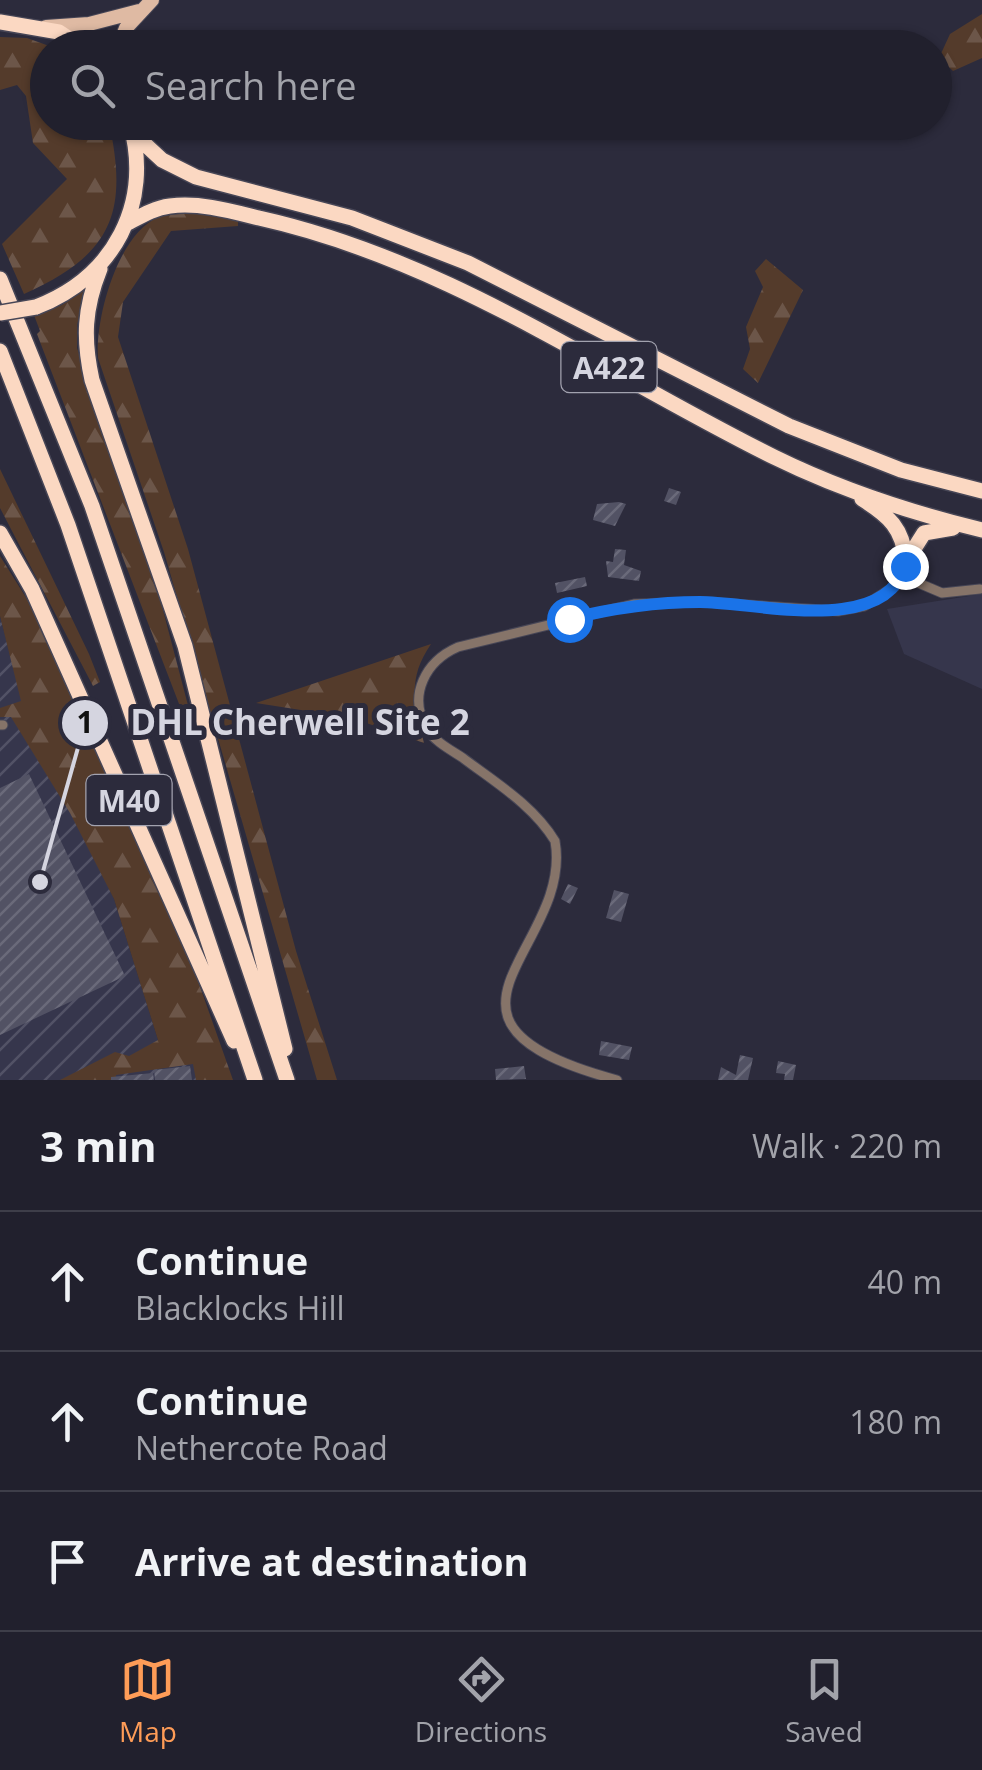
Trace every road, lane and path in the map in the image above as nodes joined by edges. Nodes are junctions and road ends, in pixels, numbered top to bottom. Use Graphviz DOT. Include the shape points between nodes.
graph roads {
  1 [pos="152,0"];
  2 [pos="138,10"];
  3 [pos="0,22"];
  4 [pos="40,27"];
  5 [pos="51,30"];
  6 [pos="127,30"];
  7 [pos="133,140"];
  8 [pos="143,140"];
  9 [pos="128,224"];
  10 [pos="100,269"];
  11 [pos="0,279"];
  12 [pos="0,313"];
  13 [pos="0,351"];
  14 [pos="834,482"];
  15 [pos="982,491"];
  16 [pos="979,529"];
  17 [pos="0,533"];
  18 [pos="904,568"];
  19 [pos="980,590"];
  20 [pos="253,1075"];
  21 [pos="289,1080"];
  22 [pos="617,1080"];
  1 -- 2 [label="main road"];
  2 -- 4 [label="main road" via="89,24"];
  2 -- 6 [label="main road"];
  3 -- 4 [label="highway"];
  4 -- 5 [label="highway"];
  7 -- 9 [label="highway" via="137,191"];
  8 -- 15 [label="highway, A422" via="162,160 196,177 352,218 468,263 789,426 902,470"];
  9 -- 10 [label="highway"];
  9 -- 14 [label="highway, A422" via="151,211 189,204 294,226 384,256 519,317 708,422"];
  10 -- 12 [label="highway, bridge" via="58,299"];
  10 -- 21 [label="highway, M40" via="86,308 92,380 185,646 277,1006"];
  11 -- 21 [label="highway, M40" via="92,506"];
  13 -- 20 [label="highway, M40" via="68,525"];
  14 -- 16 [label="highway, A422"];
  14 -- 18 [label="highway" via="895,523 904,538"];
  16 -- 18 [label="highway" via="924,532"];
  17 -- 20 [label="highway, M40" via="41,608 223,1022"];
  18 -- 19 [label="street" via="942,593"];
  18 -- 22 [label="street" via="878,600 838,611 636,604 446,653 424,675 418,697 426,728 511,793 555,841 556,874 512,974 509,1023 558,1057"];
}
